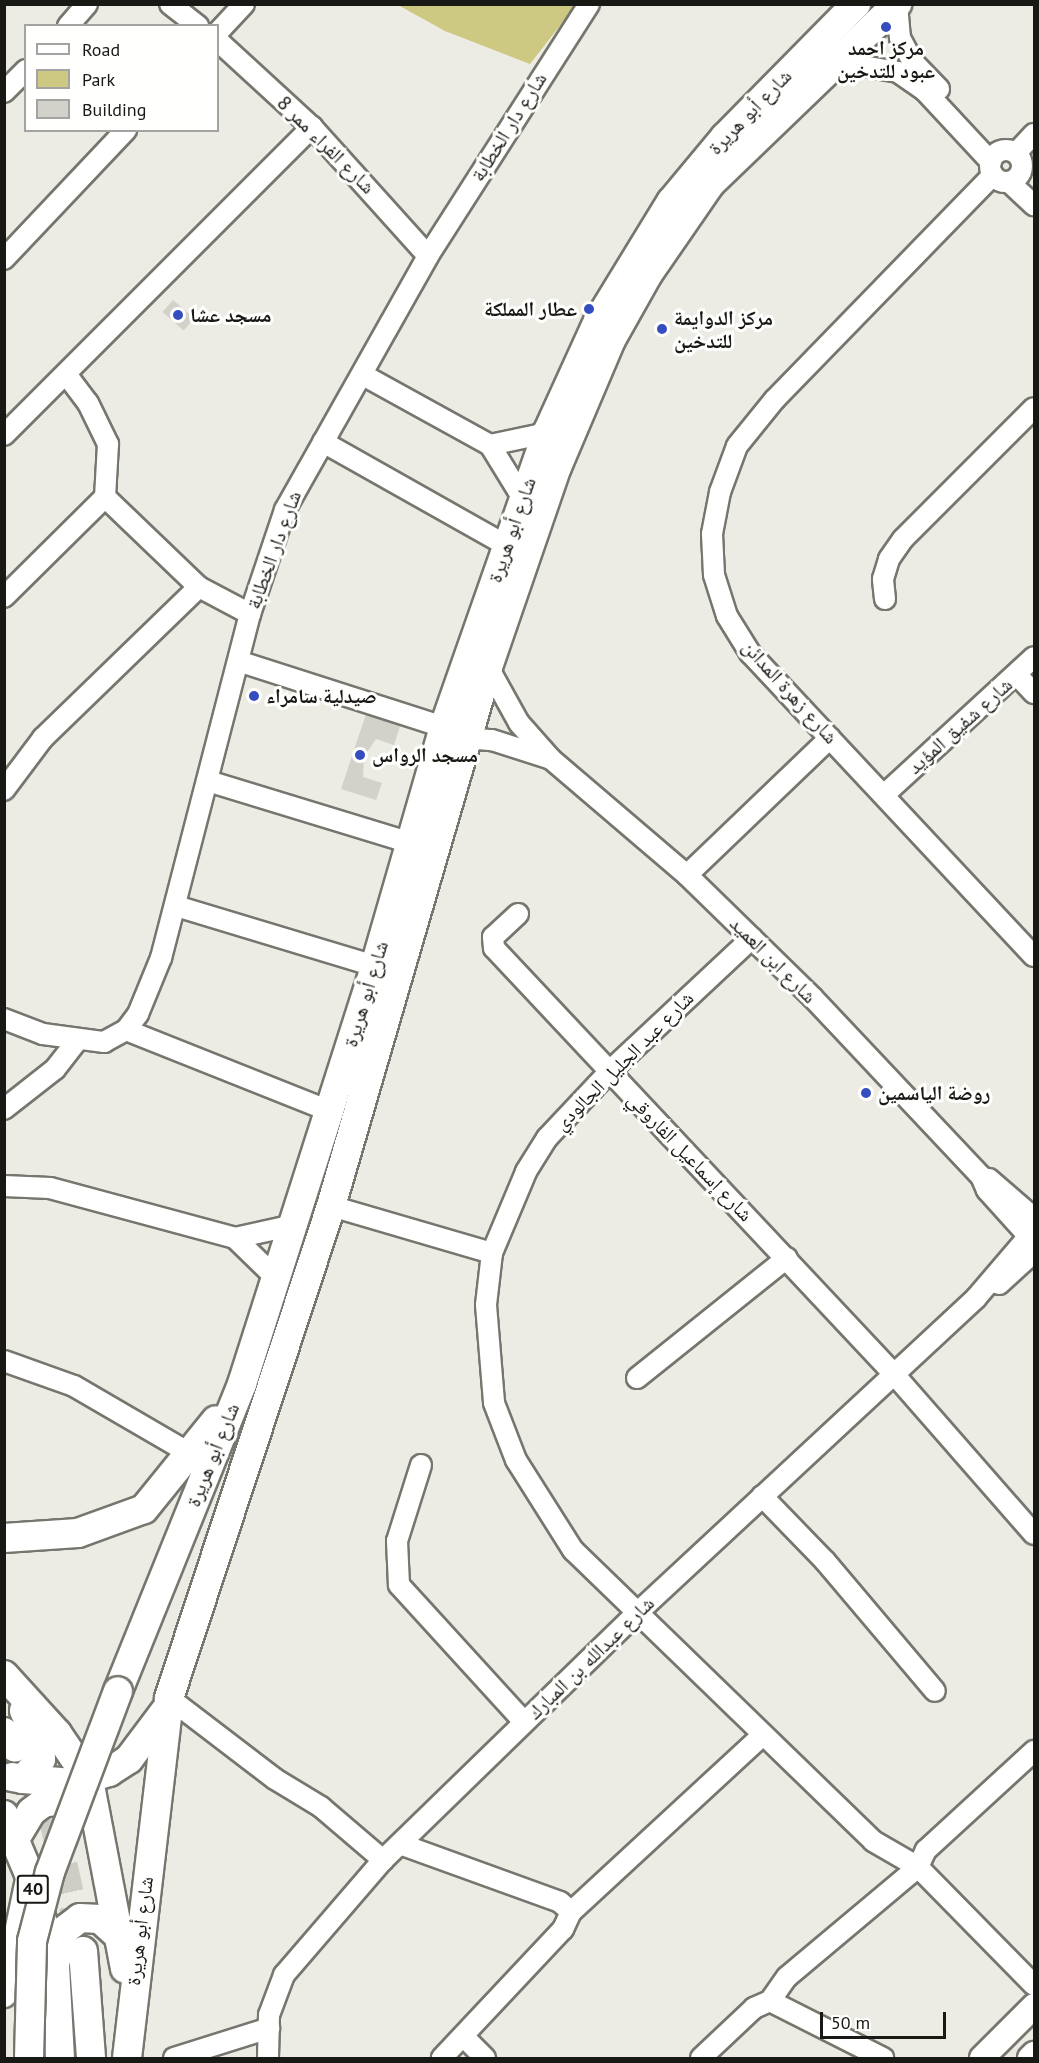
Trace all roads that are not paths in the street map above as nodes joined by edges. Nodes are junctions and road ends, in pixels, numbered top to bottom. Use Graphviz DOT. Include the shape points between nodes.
graph roads {
  1 [pos="87,4"];
  2 [pos="170,4"];
  3 [pos="244,4"];
  4 [pos="589,4"];
  5 [pos="856,4"];
  6 [pos="897,4"];
  7 [pos="70,24"];
  8 [pos="195,24"];
  9 [pos="219,31"];
  10 [pos="219,42"];
  11 [pos="839,62"];
  12 [pos="24,72"];
  13 [pos="4,92"];
  14 [pos="312,127"];
  15 [pos="124,132"];
  16 [pos="1035,134"];
  17 [pos="1009,169"];
  18 [pos="1035,205"];
  19 [pos="428,256"];
  20 [pos="4,259"];
  21 [pos="66,374"];
  22 [pos="363,375"];
  23 [pos="1035,408"];
  24 [pos="547,432"];
  25 [pos="4,435"];
  26 [pos="323,442"];
  27 [pos="490,445"];
  28 [pos="105,496"];
  29 [pos="522,497"];
  30 [pos="506,545"];
  31 [pos="199,587"];
  32 [pos="4,597"];
  33 [pos="885,599"];
  34 [pos="250,615"];
  35 [pos="1035,657"];
  36 [pos="241,662"];
  37 [pos="488,667"];
  38 [pos="1017,675"];
  39 [pos="1035,693"];
  40 [pos="456,732"];
  41 [pos="830,738"];
  42 [pos="551,759"];
  43 [pos="208,781"];
  44 [pos="4,790"];
  45 [pos="885,795"];
  46 [pos="417,855"];
  47 [pos="687,875"];
  48 [pos="407,901"];
  49 [pos="176,906"];
  50 [pos="518,914"];
  51 [pos="752,938"];
  52 [pos="1035,956"];
  53 [pos="375,966"];
  54 [pos="4,1019"];
  55 [pos="126,1030"];
  56 [pos="77,1041"];
  57 [pos="609,1072"];
  58 [pos="4,1109"];
  59 [pos="330,1111"];
  60 [pos="4,1186"];
  61 [pos="331,1206"];
  62 [pos="294,1225"];
  63 [pos="1033,1235"];
  64 [pos="235,1238"];
  65 [pos="492,1253"];
  66 [pos="787,1258"];
  67 [pos="277,1279"];
  68 [pos="4,1361"];
  69 [pos="893,1373"];
  70 [pos="637,1378"];
  71 [pos="242,1384"];
  72 [pos="191,1454"];
  73 [pos="421,1465"];
  74 [pos="762,1496"];
  75 [pos="1035,1534"];
  76 [pos="4,1538"];
  77 [pos="636,1614"];
  78 [pos="7,1678"];
  79 [pos="934,1691"];
  80 [pos="167,1705"];
  81 [pos="524,1722"];
  82 [pos="763,1735"];
  83 [pos="1035,1751"];
  84 [pos="14,1777"];
  85 [pos="89,1780"];
  86 [pos="95,1816"];
  87 [pos="10,1827"];
  88 [pos="400,1844"];
  89 [pos="383,1860"];
  90 [pos="918,1867"];
  91 [pos="29,1874"];
  92 [pos="571,1912"];
  93 [pos="121,1938"];
  94 [pos="83,1951"];
  95 [pos="55,1966"];
  96 [pos="1035,1985"];
  97 [pos="4,1995"];
  98 [pos="770,2001"];
  99 [pos="1035,2006"];
  100 [pos="130,2013"];
  101 [pos="269,2028"];
  102 [pos="464,2037"];
  103 [pos="1035,2054"];
  104 [pos="29,2058"];
  105 [pos="60,2058"];
  106 [pos="92,2058"];
  107 [pos="127,2058"];
  108 [pos="174,2058"];
  109 [pos="268,2058"];
  110 [pos="442,2058"];
  111 [pos="485,2058"];
  112 [pos="701,2058"];
  113 [pos="883,2058"];
  114 [pos="982,2058"];
  115 [pos="1030,2058"];
  1 -- 7 [label="street"];
  2 -- 8 [label="street"];
  3 -- 9 [label="street"];
  4 -- 19 [label="street, شارع دار الخطابة"];
  5 -- 24 [label="highway, شارع أبو هريرة" via="724,137 671,201 598,321"];
  6 -- 11 [label="highway, شارع أبو هريرة"];
  6 -- 17 [label="street" via="900,38 912,61"];
  10 -- 14 [label="street, شارع الفراء ممر 8"];
  11 -- 17 [label="street" via="898,72"];
  11 -- 37 [label="highway, شارع أبو هريرة" via="710,184 648,274 581,406"];
  12 -- 13 [label="street"];
  14 -- 19 [label="street, شارع الفراء ممر 8"];
  14 -- 21 [label="street"];
  15 -- 20 [label="street"];
  16 -- 17 [label="street, شارع زهرة المدائن"];
  17 -- 18 [label="street"];
  17 -- 41 [label="street, شارع زهرة المدائن" via="775,399 737,446 720,492 712,534 714,575 727,616 750,653"];
  19 -- 22 [label="street, شارع دار الخطابة"];
  21 -- 25 [label="street"];
  21 -- 28 [label="street" via="88,403 108,444"];
  22 -- 26 [label="street, شارع دار الخطابة"];
  22 -- 27 [label="street"];
  23 -- 33 [label="street" via="903,539 889,559 883,579"];
  24 -- 27 [label="street"];
  24 -- 29 [label="highway, شارع أبو هريرة"];
  26 -- 30 [label="street"];
  26 -- 34 [label="street, شارع دار الخطابة" via="285,510"];
  27 -- 29 [label="street"];
  28 -- 31 [label="street"];
  28 -- 32 [label="street"];
  29 -- 30 [label="highway, شارع أبو هريرة"];
  30 -- 40 [label="highway, شارع أبو هريرة"];
  31 -- 34 [label="street"];
  31 -- 44 [label="street" via="43,738"];
  34 -- 36 [label="street, شارع دار الخطابة"];
  35 -- 38 [label="street, شارع شفيق المؤيد"];
  36 -- 40 [label="street, شارع ابن العميد"];
  36 -- 43 [label="street, شارع دار الخطابة"];
  37 -- 40 [label="highway, شارع أبو هريرة"];
  37 -- 42 [label="street, شارع ابن العميد" via="519,723"];
  38 -- 39 [label="street"];
  38 -- 45 [label="street, شارع شفيق المؤيد"];
  40 -- 42 [label="street, شارع ابن العميد" via="514,745"];
  40 -- 46 [label="highway, شارع أبو هريرة"];
  41 -- 45 [label="street, شارع زهرة المدائن"];
  41 -- 47 [label="street"];
  42 -- 47 [label="street, شارع ابن العميد"];
  43 -- 46 [label="street"];
  43 -- 49 [label="street, شارع دار الخطابة"];
  45 -- 52 [label="street, شارع زهرة المدائن"];
  46 -- 48 [label="highway, شارع أبو هريرة"];
  47 -- 51 [label="street, شارع ابن العميد"];
  48 -- 53 [label="highway, شارع أبو هريرة"];
  48 -- 61 [label="highway, شارع أبو هريرة"];
  49 -- 53 [label="street"];
  49 -- 55 [label="street, شارع دار الخطابة" via="161,958 138,1014"];
  50 -- 57 [label="street, شارع إسماعيل الفاروقي" via="492,943"];
  51 -- 57 [label="street, شارع عبد الجليل الجالودي"];
  51 -- 63 [label="street, شارع ابن العميد" via="981,1176 995,1181"];
  53 -- 59 [label="highway, شارع أبو هريرة"];
  54 -- 56 [label="street"];
  55 -- 56 [label="street" via="104,1042"];
  55 -- 59 [label="street"];
  56 -- 58 [label="street" via="55,1069"];
  57 -- 65 [label="street, شارع عبد الجليل الجالودي" via="547,1138 526,1172"];
  57 -- 66 [label="street, شارع إسماعيل الفاروقي"];
  59 -- 62 [label="highway, شارع أبو هريرة"];
  60 -- 64 [label="street" via="50,1188"];
  61 -- 65 [label="street"];
  61 -- 80 [label="highway, شارع أبو هريرة"];
  62 -- 64 [label="street"];
  62 -- 67 [label="highway, شارع أبو هريرة"];
  63 -- 69 [label="street, شارع عبدالله بن المبارك" via="976,1298"];
  64 -- 67 [label="street"];
  65 -- 77 [label="street, شارع عبد الجليل الجالودي" via="487,1355 494,1403 516,1460 573,1550"];
  66 -- 69 [label="street, شارع إسماعيل الفاروقي"];
  66 -- 70 [label="street"];
  67 -- 71 [label="highway, شارع أبو هريرة"];
  68 -- 72 [label="street" via="74,1386"];
  69 -- 74 [label="street, شارع عبدالله بن المبارك"];
  69 -- 75 [label="street, شارع إسماعيل الفاروقي"];
  71 -- 72 [label="highway"];
  71 -- 104 [label="highway, شارع أبو هريرة, bridge" via="50,1872 32,1941"];
  72 -- 76 [label="highway" via="144,1509 78,1533"];
  73 -- 81 [label="street" via="397,1541 399,1585"];
  74 -- 77 [label="street, شارع عبدالله بن المبارك"];
  74 -- 79 [label="street" via="825,1561"];
  77 -- 81 [label="street, شارع عبدالله بن المبارك"];
  77 -- 82 [label="street, شارع عبد الجليل الجالودي"];
  78 -- 84 [label="highway" via="42,1752 38,1767"];
  78 -- 85 [label="highway" via="57,1733"];
  80 -- 85 [label="highway" via="129,1759"];
  80 -- 89 [label="street" via="321,1807"];
  80 -- 100 [label="highway, شارع أبو هريرة"];
  81 -- 88 [label="street, شارع عبدالله بن المبارك"];
  82 -- 90 [label="street, شارع عبد الجليل الجالودي" via="873,1841"];
  82 -- 92 [label="street"];
  83 -- 90 [label="street" via="926,1850"];
  84 -- 85 [label="highway"];
  85 -- 86 [label="highway"];
  86 -- 87 [label="highway" via="74,1801 51,1800"];
  86 -- 93 [label="highway"];
  87 -- 91 [label="highway, 40"];
  88 -- 89 [label="street, شارع عبدالله بن المبارك"];
  88 -- 92 [label="street" via="560,1902"];
  89 -- 101 [label="street, شارع عبدالله بن المبارك" via="284,1975"];
  90 -- 96 [label="street, شارع عبد الجليل الجالودي"];
  90 -- 98 [label="street" via="787,1977"];
  91 -- 95 [label="highway, 40"];
  91 -- 97 [label="main road"];
  92 -- 102 [label="street" via="563,1929"];
  93 -- 95 [label="highway" via="100,1919 80,1918 63,1931"];
  93 -- 100 [label="highway"];
  94 -- 106 [label="highway"];
  95 -- 105 [label="highway, 40"];
  98 -- 112 [label="street" via="754,2008"];
  98 -- 113 [label="street"];
  99 -- 114 [label="main road"];
  100 -- 107 [label="highway, شارع أبو هريرة"];
  101 -- 108 [label="street"];
  101 -- 109 [label="street, شارع عبدالله بن المبارك"];
  102 -- 110 [label="street"];
  102 -- 111 [label="street"];
  103 -- 115 [label="main road"];
}
